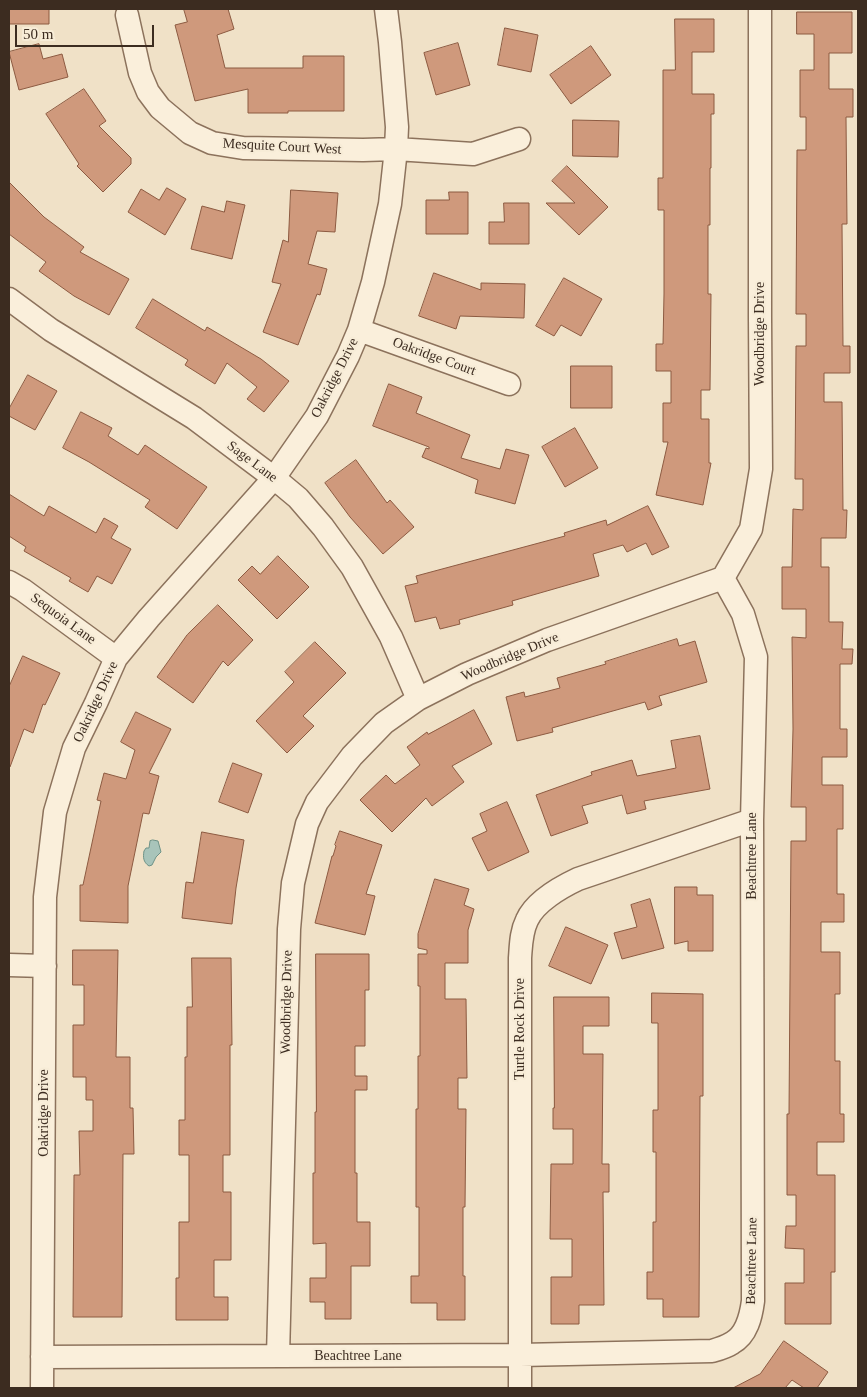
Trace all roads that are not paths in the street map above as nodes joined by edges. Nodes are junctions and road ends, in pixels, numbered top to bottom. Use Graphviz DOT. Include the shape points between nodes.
graph roads {
  1 [pos="386,9"];
  2 [pos="760,9"];
  3 [pos="127,15"];
  4 [pos="519,139"];
  5 [pos="396,149"];
  6 [pos="9,299"];
  7 [pos="359,330"];
  8 [pos="509,384"];
  9 [pos="274,478"];
  10 [pos="723,578"];
  11 [pos="9,582"];
  12 [pos="116,658"];
  13 [pos="418,699"];
  14 [pos="752,820"];
  15 [pos="9,965"];
  16 [pos="45,966"];
  17 [pos="520,1355"];
  18 [pos="278,1356"];
  19 [pos="42,1357"];
  20 [pos="42,1388"];
  21 [pos="520,1388"];
  1 -- 5 [label="street, Oakridge Drive" via="397,127"];
  2 -- 10 [label="street, Woodbridge Drive" via="761,469 751,529"];
  3 -- 5 [label="street, Mesquite Court West" via="140,73 148,92 160,108 190,133 212,143 243,148"];
  4 -- 5 [label="street, Mesquite Court West" via="473,154"];
  5 -- 7 [label="street, Oakridge Drive" via="388,214"];
  6 -- 9 [label="street, Sage Lane" via="51,330 194,418"];
  7 -- 8 [label="street, Oakridge Court"];
  7 -- 9 [label="street, Oakridge Drive" via="317,416"];
  9 -- 12 [label="street, Oakridge Drive"];
  9 -- 13 [label="street, Sage Lane" via="317,519 352,568 391,637"];
  10 -- 13 [label="street, Woodbridge Drive" via="547,640"];
  10 -- 14 [label="street, Beachtree Lane" via="743,614 756,657"];
  11 -- 12 [label="street, Sequoia Lane"];
  12 -- 16 [label="street, Oakridge Drive" via="74,748 55,812 45,897"];
  13 -- 18 [label="street, Woodbridge Drive" via="384,723 352,756 317,802 307,824 293,883 289,929"];
  14 -- 17 [label="street, Turtle Rock Drive" via="578,878 560,888 527,918 520,958"];
  14 -- 17 [label="street, Beachtree Lane" via="753,1301 750,1321 733,1343 712,1351"];
  15 -- 16 [label="street"];
  16 -- 19 [label="street, Oakridge Drive"];
  17 -- 18 [label="street, Beachtree Lane"];
  17 -- 21 [label="street, Turtle Rock Drive"];
  18 -- 19 [label="street, Beachtree Lane"];
  19 -- 20 [label="street, Oakridge Drive"];
}
